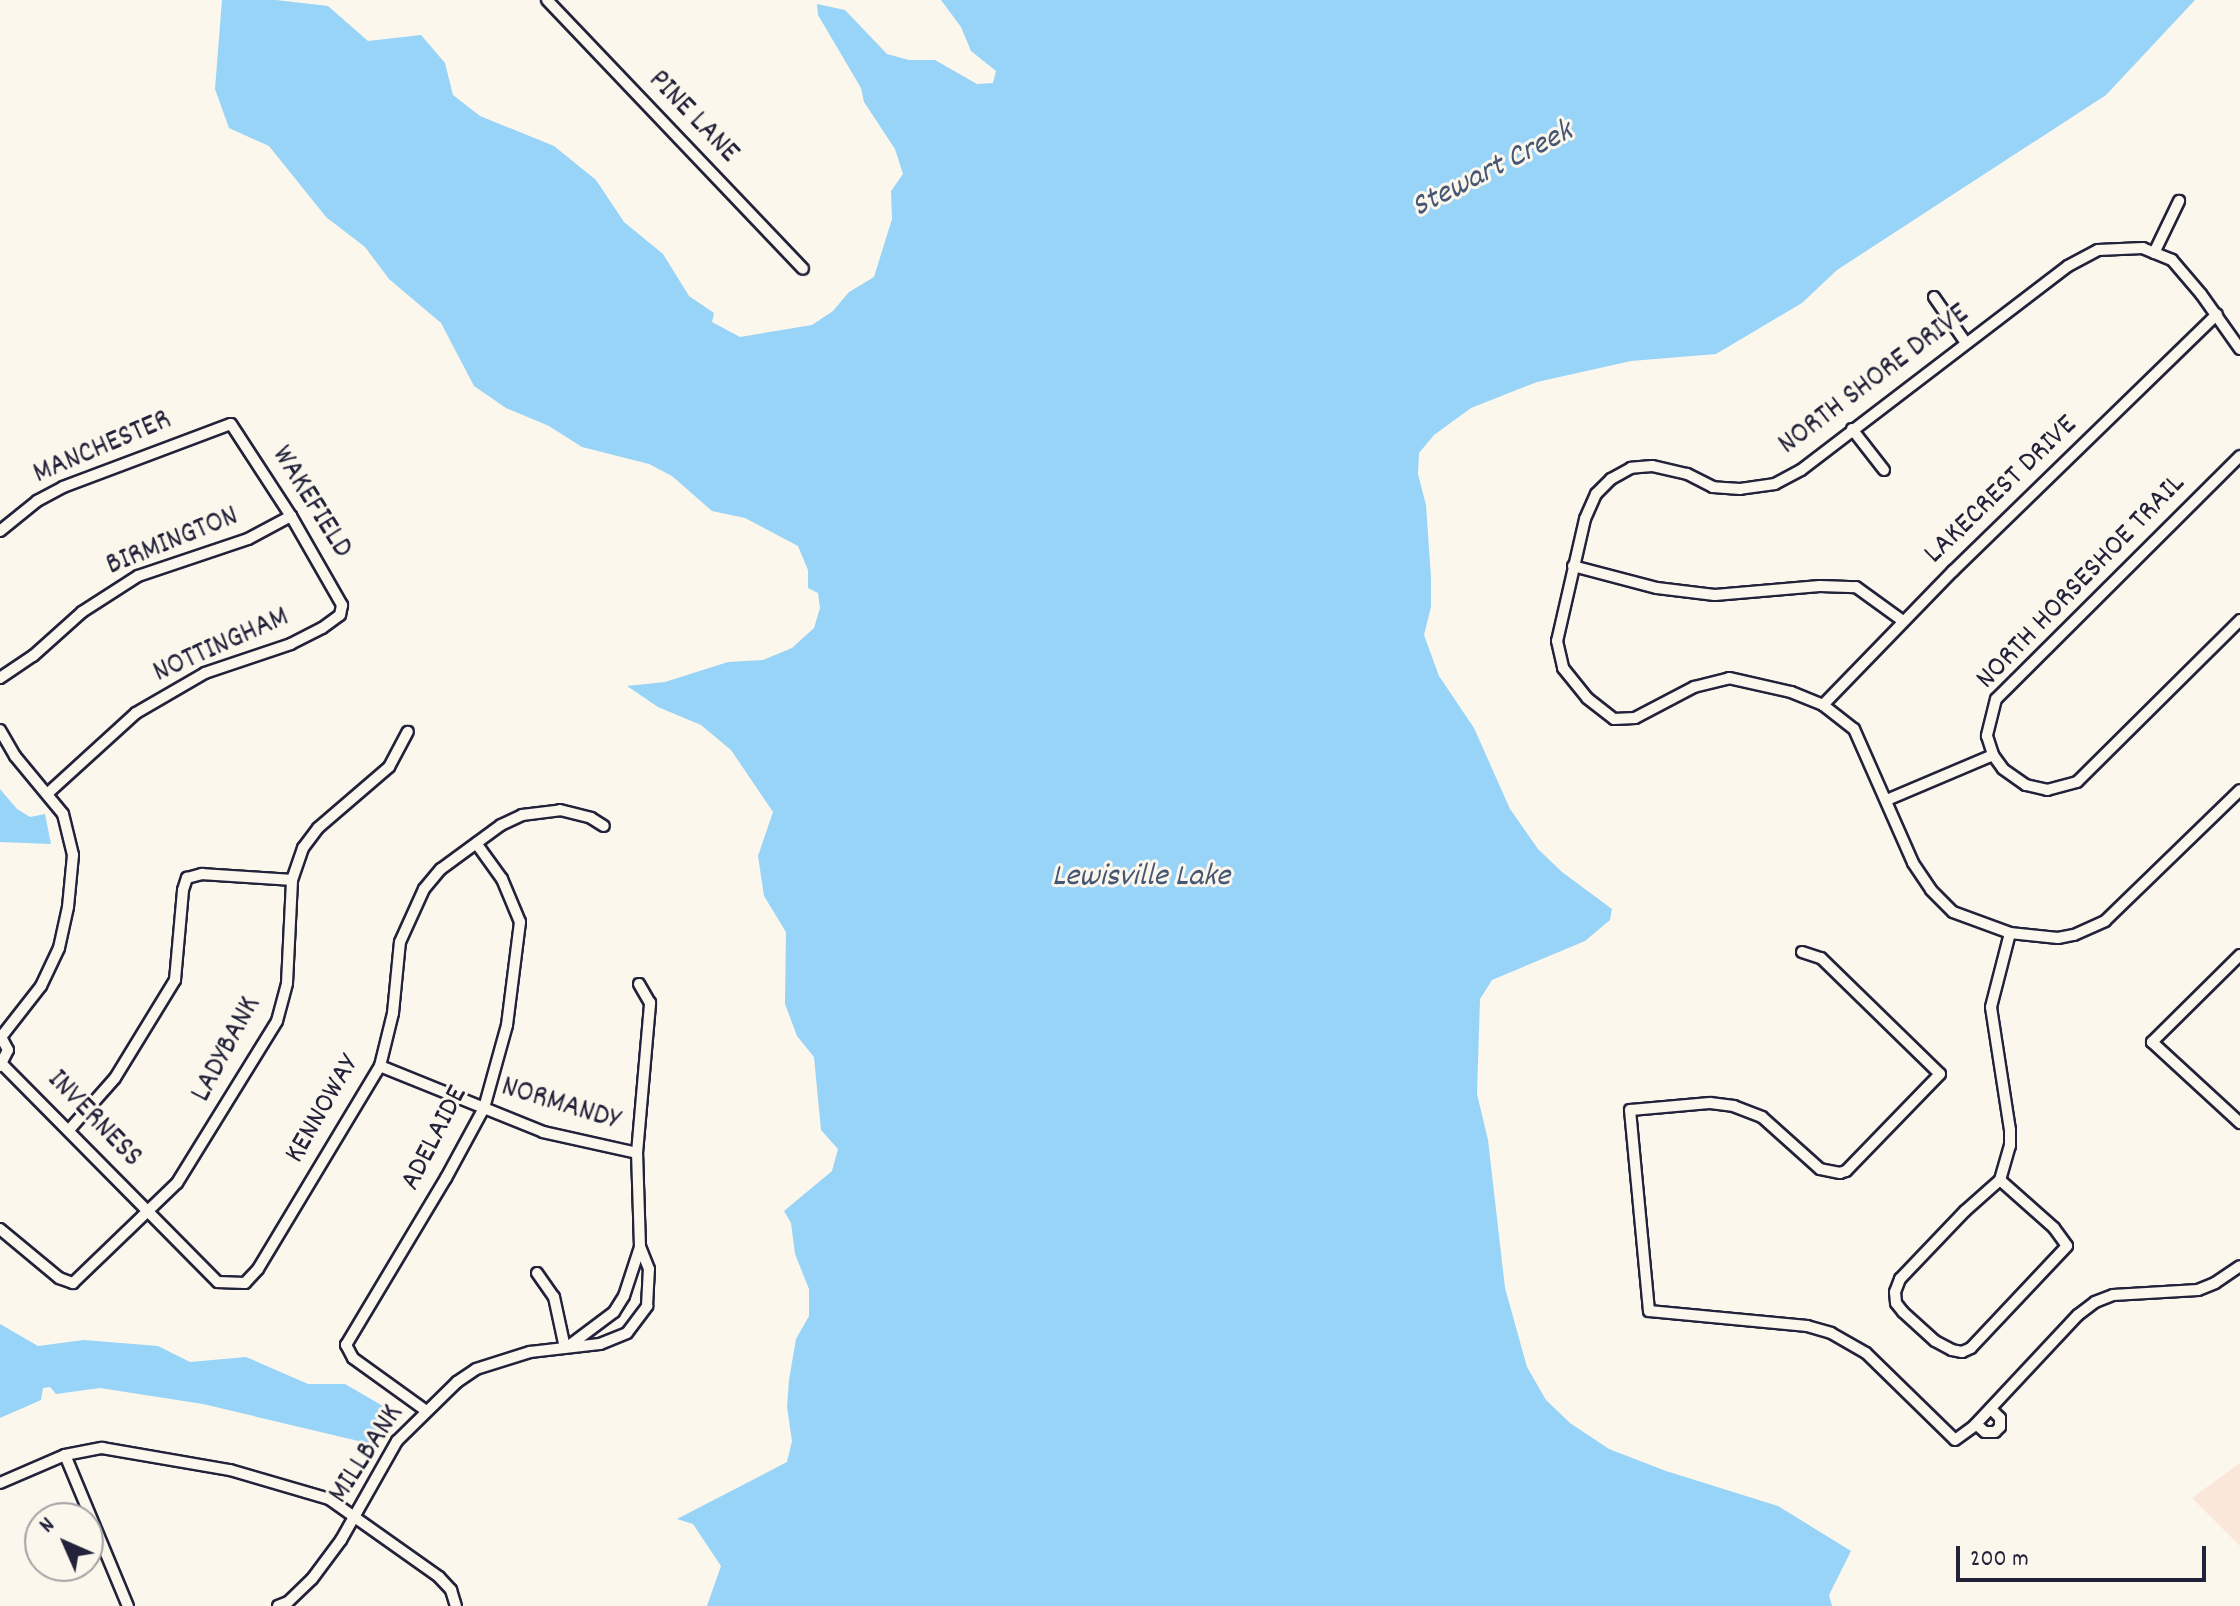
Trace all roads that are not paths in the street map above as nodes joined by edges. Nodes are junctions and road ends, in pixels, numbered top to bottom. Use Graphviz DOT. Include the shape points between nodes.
graph roads {
  1 [pos="547,0"];
  2 [pos="2179,201"];
  3 [pos="2154,253"];
  4 [pos="803,269"];
  5 [pos="1934,297"];
  6 [pos="2217,314"];
  7 [pos="1966,343"];
  8 [pos="2240,349"];
  9 [pos="231,424"];
  10 [pos="1852,429"];
  11 [pos="2240,456"];
  12 [pos="1884,470"];
  13 [pos="291,516"];
  14 [pos="0,531"];
  15 [pos="1573,566"];
  16 [pos="343,609"];
  17 [pos="2240,620"];
  18 [pos="1903,621"];
  19 [pos="0,678"];
  20 [pos="1823,705"];
  21 [pos="0,730"];
  22 [pos="408,732"];
  23 [pos="1993,755"];
  24 [pos="2240,790"];
  25 [pos="48,793"];
  26 [pos="1887,800"];
  27 [pos="604,826"];
  28 [pos="476,843"];
  29 [pos="292,880"];
  30 [pos="2010,933"];
  31 [pos="1802,952"];
  32 [pos="2240,955"];
  33 [pos="639,984"];
  34 [pos="1,1035"];
  35 [pos="1,1065"];
  36 [pos="380,1066"];
  37 [pos="484,1108"];
  38 [pos="2237,1116"];
  39 [pos="69,1130"];
  40 [pos="637,1153"];
  41 [pos="2000,1180"];
  42 [pos="149,1211"];
  43 [pos="0,1229"];
  44 [pos="640,1247"];
  45 [pos="2240,1266"];
  46 [pos="537,1273"];
  47 [pos="565,1348"];
  48 [pos="1991,1409"];
  49 [pos="425,1410"];
  50 [pos="1976,1424"];
  51 [pos="65,1455"];
  52 [pos="0,1483"];
  53 [pos="355,1517"];
  54 [pos="285,1605"];
  55 [pos="128,1606"];
  56 [pos="456,1606"];
  1 -- 4 [label="street, PINE LANE"];
  2 -- 3 [label="street"];
  3 -- 6 [label="street" via="2172,260"];
  3 -- 7 [label="street, NORTH SHORE DRIVE" via="2123,246 2088,254"];
  5 -- 7 [label="street"];
  6 -- 8 [label="street"];
  6 -- 18 [label="street, LAKECREST DRIVE"];
  7 -- 10 [label="street, NORTH SHORE DRIVE"];
  9 -- 13 [label="street, WAKEFIELD"];
  9 -- 14 [label="street, MANCHESTER" via="63,487"];
  10 -- 12 [label="street"];
  10 -- 15 [label="street, NORTH SHORE DRIVE" via="1775,484 1713,487 1652,466 1620,474 1596,494"];
  11 -- 23 [label="street, NORTH HORSESHOE TRAIL" via="1996,699 1987,736"];
  13 -- 16 [label="street, WAKEFIELD"];
  13 -- 19 [label="street, BIRMINGTON" via="248,539 138,576 82,612"];
  15 -- 18 [label="street" via="1657,588 1715,595 1856,587"];
  15 -- 20 [label="street, NORTH SHORE DRIVE" via="1558,630 1559,659 1587,698 1614,719 1635,718 1694,687 1729,678"];
  16 -- 25 [label="street, NOTTINGHAM" via="335,620 291,644 205,673 136,713"];
  17 -- 23 [label="street" via="2077,782 2047,790 2026,785"];
  18 -- 20 [label="street, LAKECREST DRIVE"];
  20 -- 26 [label="street" via="1854,729"];
  21 -- 25 [label="street"];
  22 -- 29 [label="street, LADYBANK" via="389,767 318,828 303,848"];
  23 -- 26 [label="street"];
  24 -- 30 [label="street" via="2105,921 2058,938"];
  25 -- 34 [label="street" via="71,838 66,921 41,986"];
  26 -- 30 [label="street" via="1913,863 1940,901 1977,923"];
  27 -- 28 [label="street, KENNOWAY" via="575,813 542,811 501,825"];
  28 -- 36 [label="street, KENNOWAY" via="441,869 410,912 400,942 393,1013"];
  28 -- 37 [label="street, ADELAIDE" via="502,879 520,922 507,1025"];
  29 -- 39 [label="street" via="202,874 187,878 175,980 115,1078"];
  29 -- 42 [label="street, LADYBANK" via="287,983 277,1021 191,1164"];
  30 -- 41 [label="street" via="1991,1007 2010,1130"];
  31 -- 50 [label="street" via="1821,958 1940,1074 1840,1173 1820,1169 1773,1125 1734,1106 1630,1110 1649,1311 1807,1326 1831,1333 1866,1353 1955,1440"];
  32 -- 38 [label="street" via="2152,1042"];
  33 -- 40 [label="street, MILLBANK" via="650,1003"];
  34 -- 35 [label="street" via="8,1050"];
  35 -- 39 [label="street, INVERNESS"];
  36 -- 37 [label="street, NORMANDY"];
  36 -- 42 [label="street, KENNOWAY" via="245,1283 218,1282"];
  37 -- 40 [label="street, NORMANDY" via="543,1132"];
  37 -- 49 [label="street, ADELAIDE" via="346,1345 353,1358"];
  39 -- 42 [label="street, INVERNESS"];
  40 -- 44 [label="street, MILLBANK"];
  41 -- 41 [label="street" via="2067,1246 1971,1348 1952,1350 1903,1312 1895,1292 1900,1279"];
  42 -- 43 [label="street, LADYBANK" via="73,1283 59,1278"];
  44 -- 47 [label="street, MILLBANK" via="614,1312"];
  44 -- 47 [label="street, MILLBANK" via="649,1269 647,1306 627,1333 600,1344"];
  45 -- 48 [label="street" via="2198,1290 2113,1295 2095,1302"];
  46 -- 47 [label="street" via="554,1297"];
  47 -- 49 [label="street, MILLBANK" via="530,1352 476,1369"];
  48 -- 50 [label="street"];
  48 -- 50 [label="street" via="2000,1418 1995,1432"];
  49 -- 53 [label="street, MILLBANK" via="397,1441"];
  51 -- 52 [label="street"];
  51 -- 53 [label="street" via="102,1448 208,1465 329,1499"];
  51 -- 55 [label="street"];
  53 -- 54 [label="street, MILLBANK" via="312,1579"];
  53 -- 56 [label="street" via="439,1577"];
}
